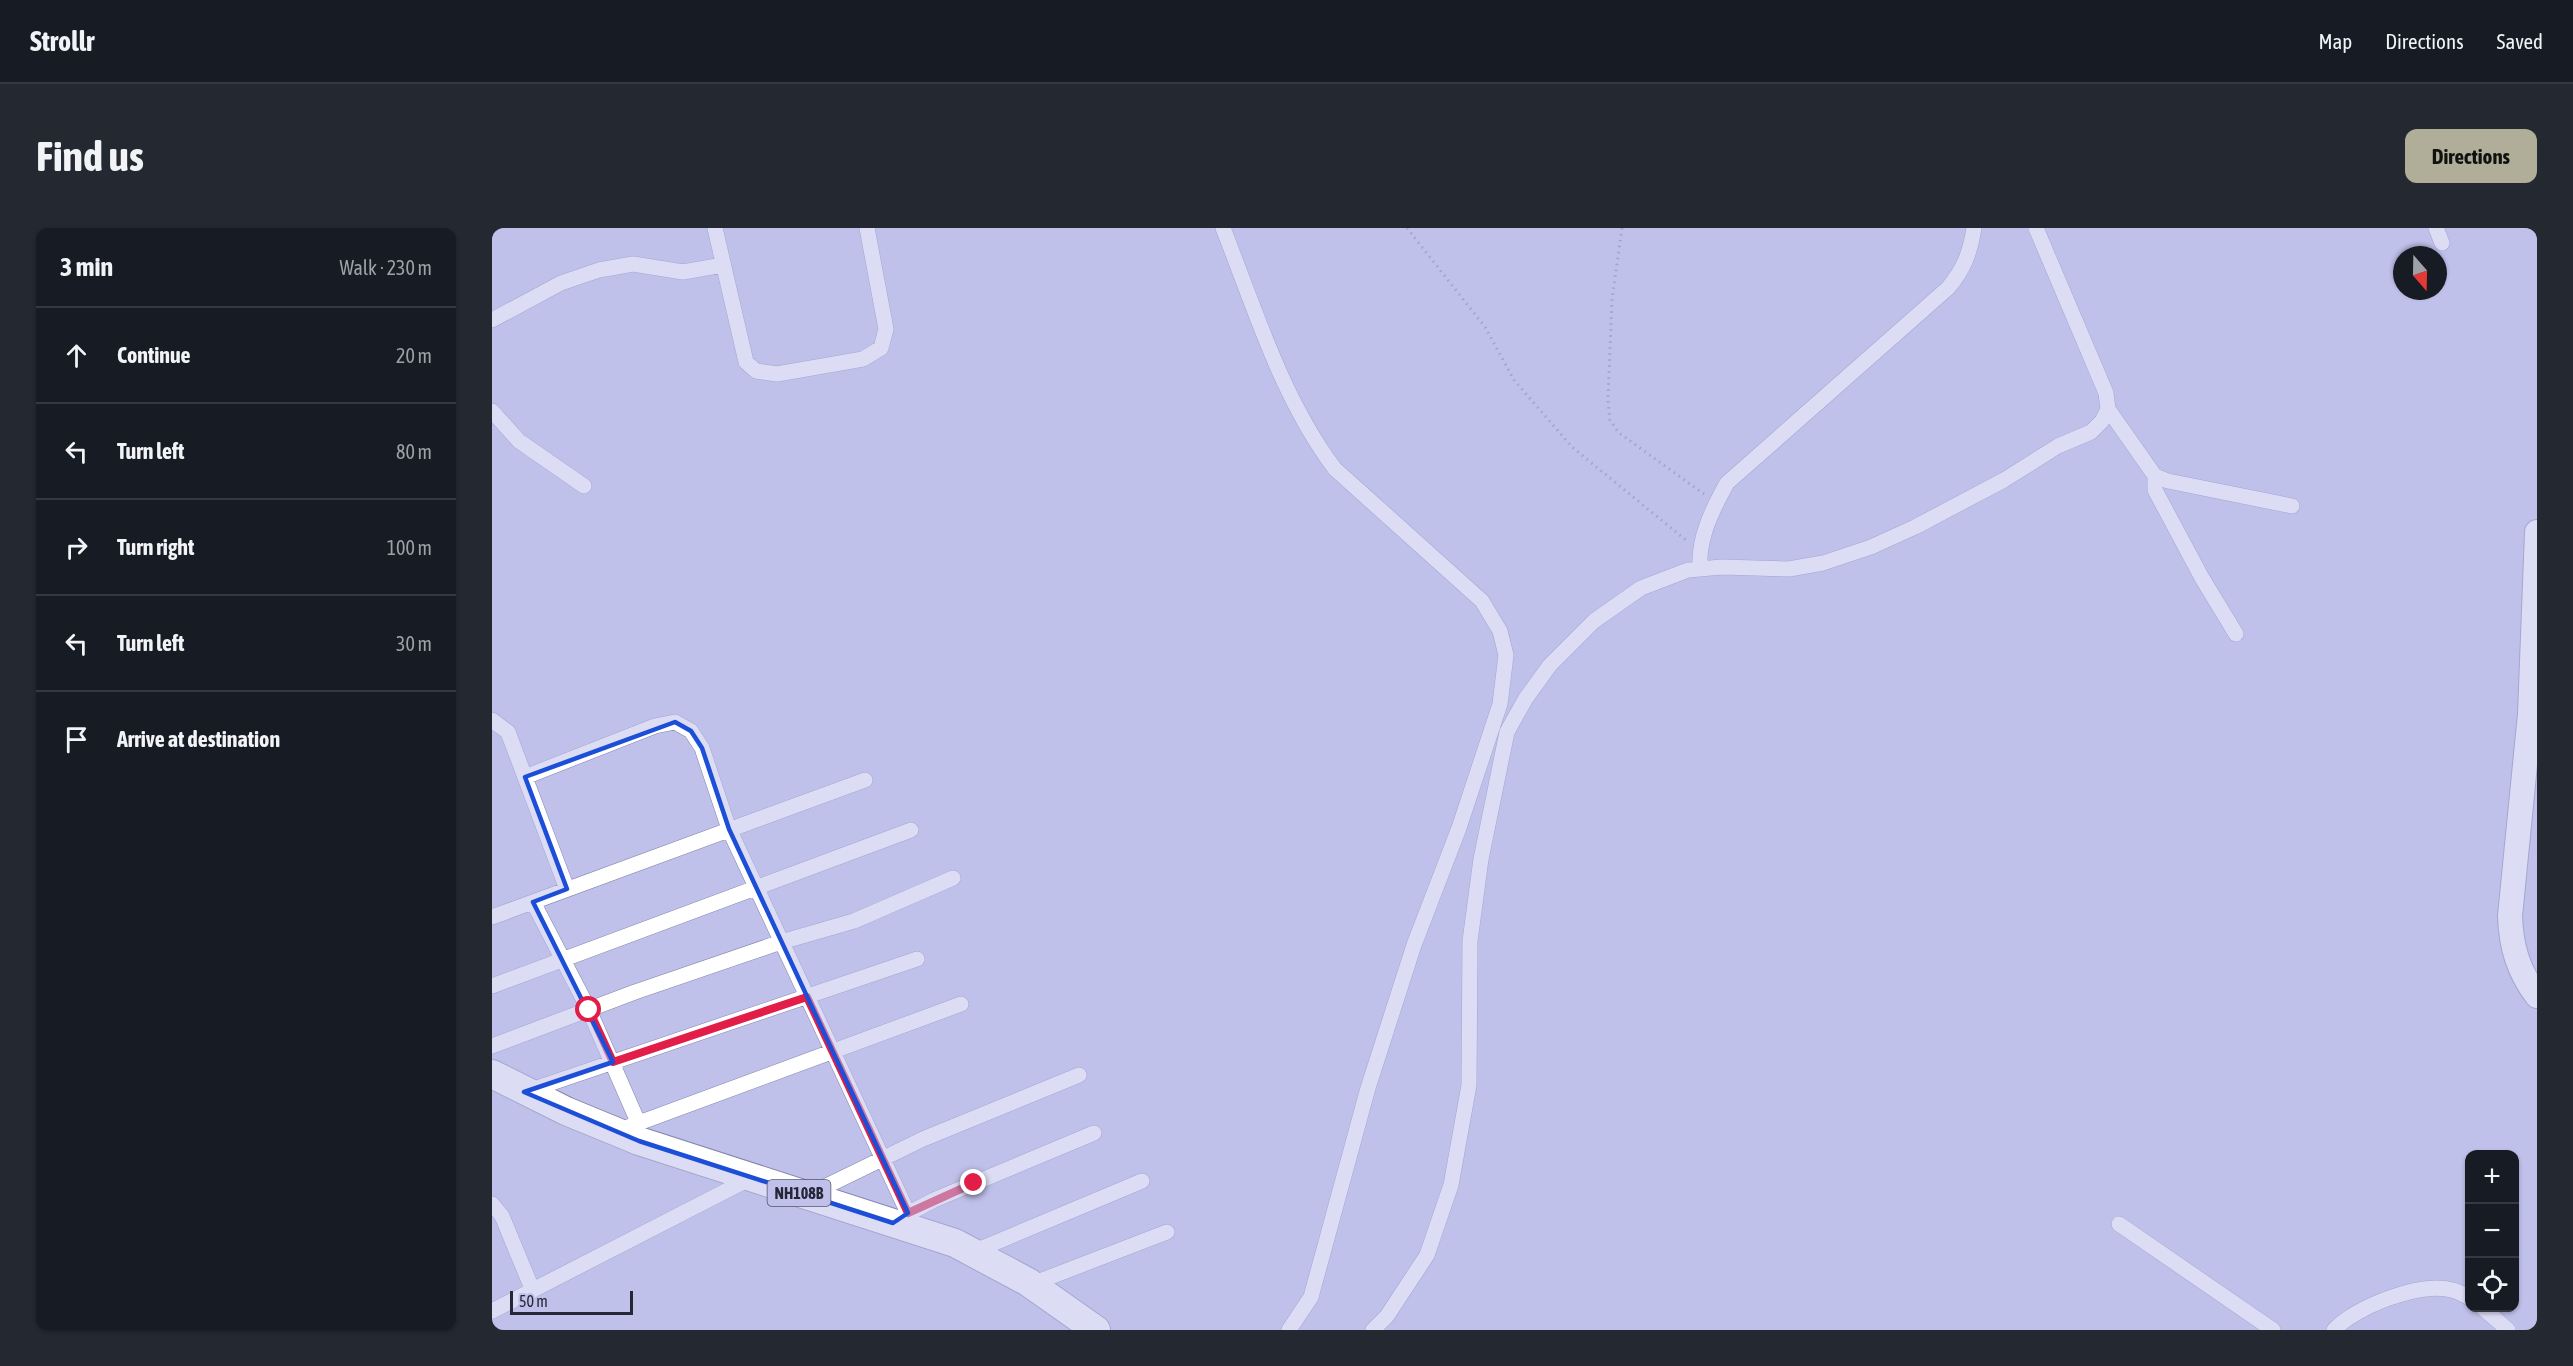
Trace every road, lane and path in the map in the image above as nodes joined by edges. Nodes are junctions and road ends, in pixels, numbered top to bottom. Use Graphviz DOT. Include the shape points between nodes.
graph roads {
  1 [pos="715,228"];
  2 [pos="867,228"];
  3 [pos="1223,228"];
  4 [pos="1407,228"];
  5 [pos="1622,228"];
  6 [pos="1974,228"];
  7 [pos="2036,228"];
  8 [pos="2436,228"];
  9 [pos="2442,243"];
  10 [pos="723,265"];
  11 [pos="492,320"];
  12 [pos="2108,409"];
  13 [pos="492,411"];
  14 [pos="2155,476"];
  15 [pos="584,486"];
  16 [pos="1716,503"];
  17 [pos="2292,506"];
  18 [pos="2537,532"];
  19 [pos="1699,549"];
  20 [pos="1700,569"];
  21 [pos="2236,634"];
  22 [pos="2533,714"];
  23 [pos="492,720"];
  24 [pos="525,777"];
  25 [pos="865,780"];
  26 [pos="729,829"];
  27 [pos="910,830"];
  28 [pos="952,879"];
  29 [pos="567,889"];
  30 [pos="757,889"];
  31 [pos="533,902"];
  32 [pos="492,917"];
  33 [pos="782,942"];
  34 [pos="561,958"];
  35 [pos="917,959"];
  36 [pos="492,986"];
  37 [pos="2537,996"];
  38 [pos="807,997"];
  39 [pos="961,1004"];
  40 [pos="589,1010"];
  41 [pos="492,1046"];
  42 [pos="832,1051"];
  43 [pos="613,1062"];
  44 [pos="492,1074"];
  45 [pos="1079,1075"];
  46 [pos="524,1092"];
  47 [pos="627,1127"];
  48 [pos="1094,1133"];
  49 [pos="882,1157"];
  50 [pos="752,1178"];
  51 [pos="1142,1181"];
  52 [pos="808,1195"];
  53 [pos="492,1204"];
  54 [pos="901,1218"];
  55 [pos="2119,1224"];
  56 [pos="1167,1232"];
  57 [pos="974,1252"];
  58 [pos="1032,1284"];
  59 [pos="533,1291"];
  60 [pos="2465,1296"];
  61 [pos="492,1311"];
  62 [pos="2487,1312"];
  63 [pos="1096,1330"];
  64 [pos="1289,1330"];
  65 [pos="1373,1330"];
  66 [pos="2273,1330"];
  67 [pos="2334,1330"];
  68 [pos="2508,1330"];
  1 -- 10 [label="street"];
  2 -- 10 [label="street" via="886,329 881,348 862,359 777,374 756,371 746,362 742,350"];
  3 -- 64 [label="street" via="1275,359 1316,445 1335,469 1482,600 1500,630 1506,655 1500,704 1368,1088 1311,1297"];
  4 -- 19 [label="path" via="1485,327 1514,380 1572,447 1674,533"];
  5 -- 16 [label="path" via="1612,300 1610,420 1619,433"];
  6 -- 16 [label="street" via="1969,256 1947,288 1727,483"];
  7 -- 12 [label="street" via="2106,393"];
  8 -- 9 [label="street"];
  10 -- 11 [label="street" via="683,272 633,264 599,270 561,283"];
  12 -- 14 [label="street"];
  12 -- 20 [label="street" via="2091,432 2058,446 2004,480 1871,548 1823,564 1790,569"];
  13 -- 15 [label="street" via="519,441"];
  14 -- 17 [label="street"];
  14 -- 21 [label="street" via="2155,490"];
  16 -- 19 [label="street"];
  18 -- 22 [label="main road"];
  19 -- 20 [label="street"];
  20 -- 65 [label="street" via="1641,588 1594,621 1550,665 1507,732 1473,917 1469,1085 1450,1185 1427,1255 1387,1316"];
  22 -- 37 [label="main road" via="2510,916 2511,942"];
  23 -- 24 [label="street" via="508,732"];
  24 -- 26 [label="street" via="655,726 675,722 691,731 702,748"];
  24 -- 29 [label="street"];
  25 -- 26 [label="street"];
  26 -- 29 [label="street"];
  26 -- 30 [label="street"];
  27 -- 30 [label="street"];
  28 -- 33 [label="street" via="854,921"];
  29 -- 31 [label="street"];
  30 -- 33 [label="street"];
  30 -- 34 [label="street"];
  31 -- 32 [label="street"];
  31 -- 34 [label="street"];
  33 -- 38 [label="street"];
  33 -- 40 [label="street"];
  34 -- 36 [label="street"];
  34 -- 40 [label="street"];
  35 -- 38 [label="street"];
  38 -- 42 [label="street"];
  38 -- 43 [label="street"];
  39 -- 42 [label="street"];
  40 -- 41 [label="street"];
  40 -- 43 [label="street"];
  42 -- 47 [label="street"];
  42 -- 49 [label="street"];
  43 -- 46 [label="street"];
  43 -- 47 [label="street"];
  44 -- 46 [label="highway, NH108B"];
  45 -- 49 [label="street"];
  46 -- 47 [label="highway, NH108B"];
  47 -- 50 [label="highway, NH108B"];
  48 -- 54 [label="street"];
  49 -- 52 [label="street"];
  49 -- 54 [label="street"];
  50 -- 52 [label="highway, NH108B"];
  50 -- 59 [label="street"];
  51 -- 57 [label="street"];
  52 -- 54 [label="highway, NH108B"];
  53 -- 59 [label="street" via="502,1216"];
  54 -- 57 [label="highway, NH108B"];
  55 -- 66 [label="street"];
  56 -- 58 [label="street"];
  57 -- 58 [label="highway, NH108B"];
  58 -- 63 [label="highway, NH108B"];
  59 -- 61 [label="street"];
  60 -- 67 [label="street" via="2452,1289 2424,1288 2379,1302"];
  62 -- 68 [label="street"];
}
